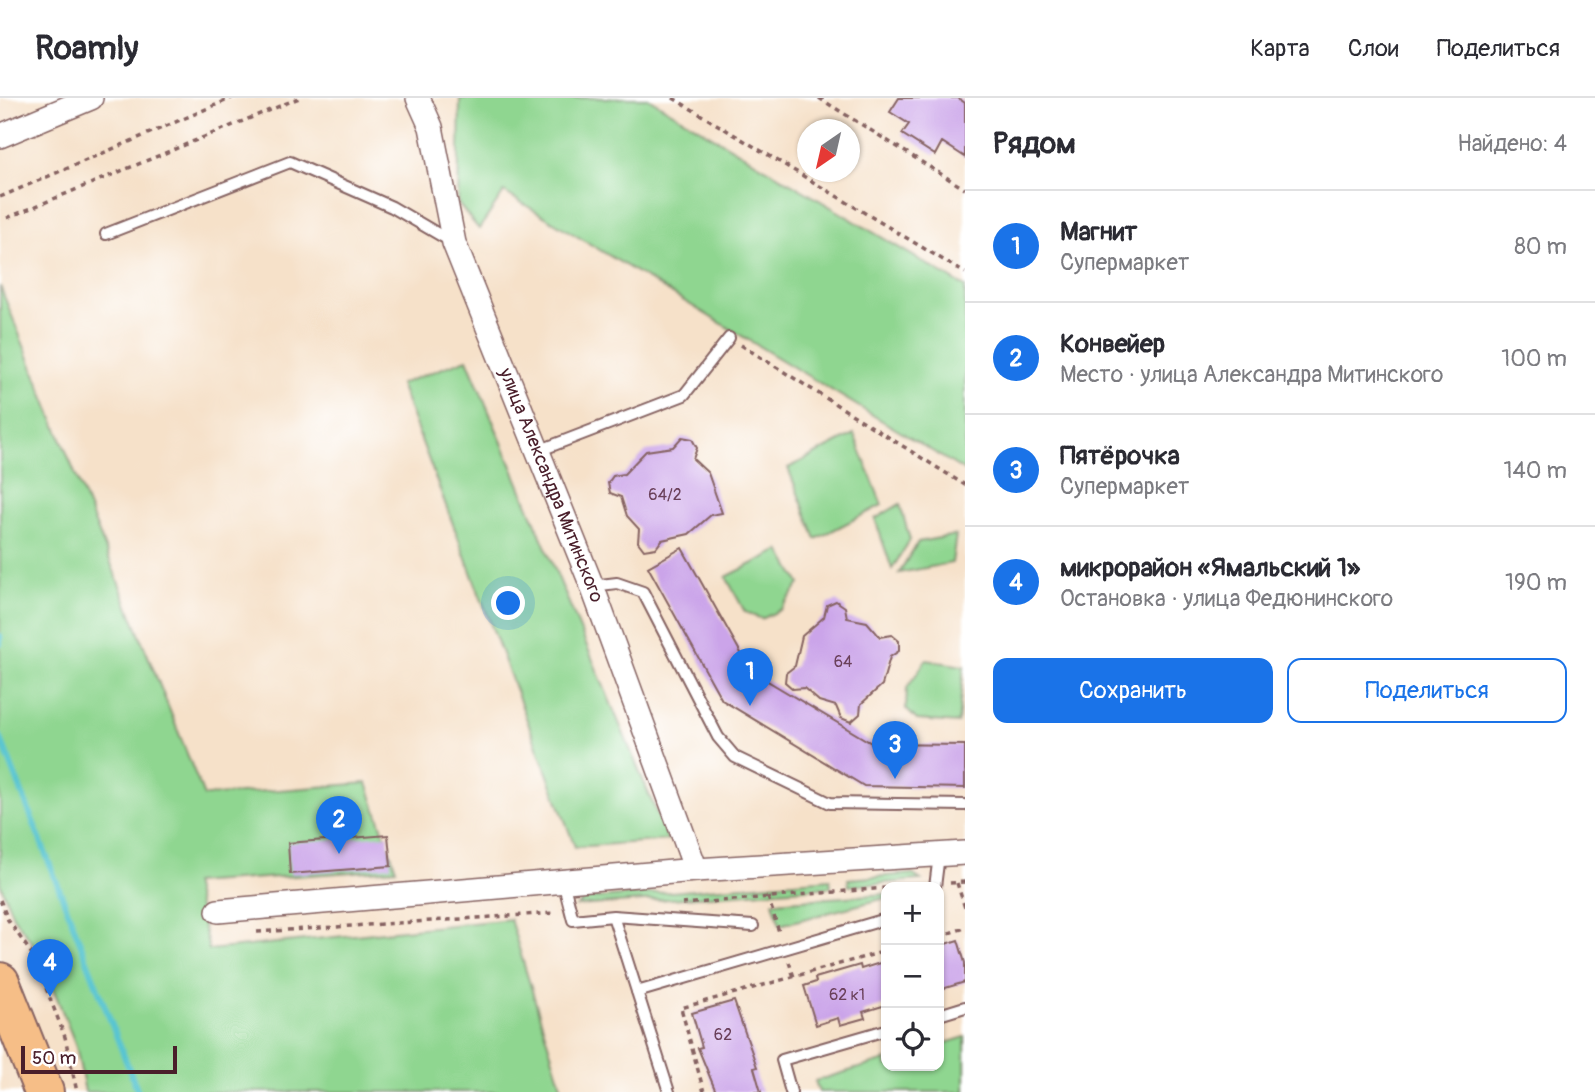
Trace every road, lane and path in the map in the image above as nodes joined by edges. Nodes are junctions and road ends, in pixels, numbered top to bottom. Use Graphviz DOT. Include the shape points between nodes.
graph roads {
  1 [pos="91,98"];
  2 [pos="232,98"];
  3 [pos="299,98"];
  4 [pos="418,98"];
  5 [pos="673,98"];
  6 [pos="819,98"];
  7 [pos="0,136"];
  8 [pos="965,189"];
  9 [pos="0,197"];
  10 [pos="7,218"];
  11 [pos="106,234"];
  12 [pos="454,243"];
  13 [pos="965,273"];
  14 [pos="729,338"];
  15 [pos="538,451"];
  16 [pos="965,485"];
  17 [pos="592,586"];
  18 [pos="965,805"];
  19 [pos="965,853"];
  20 [pos="939,855"];
  21 [pos="696,870"];
  22 [pos="563,881"];
  23 [pos="936,882"];
  24 [pos="957,883"];
  25 [pos="0,900"];
  26 [pos="965,908"];
  27 [pos="218,911"];
  28 [pos="613,916"];
  29 [pos="881,920"];
  30 [pos="753,926"];
  31 [pos="965,928"];
  32 [pos="944,934"];
  33 [pos="881,952"];
  34 [pos="0,982"];
  35 [pos="636,992"];
  36 [pos="965,1007"];
  37 [pos="944,1013"];
  38 [pos="881,1031"];
  39 [pos="44,1092"];
  40 [pos="77,1092"];
  41 [pos="668,1092"];
  42 [pos="704,1092"];
  43 [pos="791,1092"];
  1 -- 7 [label="street"];
  2 -- 9 [label="path"];
  3 -- 10 [label="path"];
  4 -- 12 [label="street, улица Александра Митинского" via="431,127"];
  5 -- 13 [label="path"];
  6 -- 8 [label="path"];
  11 -- 12 [label="lane" via="290,162 392,207"];
  12 -- 15 [label="street, улица Александра Митинского"];
  14 -- 15 [label="lane" via="684,395"];
  14 -- 16 [label="path"];
  15 -- 17 [label="street, улица Александра Митинского"];
  17 -- 18 [label="lane" via="617,583 643,592 718,737 735,757 830,803"];
  17 -- 21 [label="street, улица Александра Митинского"];
  19 -- 20 [label="street"];
  20 -- 21 [label="street"];
  20 -- 23 [label="lane"];
  21 -- 22 [label="street"];
  22 -- 27 [label="street"];
  22 -- 28 [label="lane" via="573,920"];
  24 -- 26 [label="path"];
  25 -- 40 [label="path" via="34,957 65,1037"];
  28 -- 30 [label="lane"];
  28 -- 35 [label="lane"];
  29 -- 35 [label="lane"];
  31 -- 32 [label="path"];
  33 -- 42 [label="path" via="681,1008"];
  34 -- 39 [label="highway"];
  35 -- 41 [label="lane"];
  36 -- 37 [label="lane"];
  38 -- 43 [label="lane" via="782,1060"];
}
